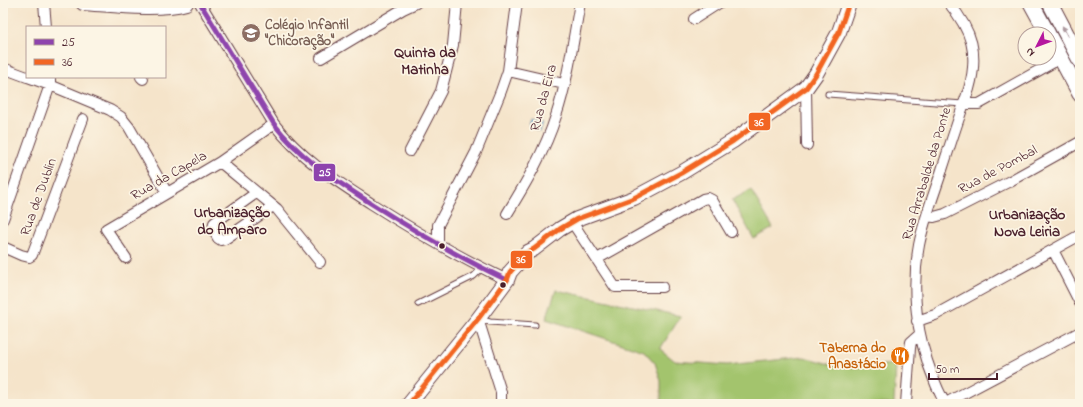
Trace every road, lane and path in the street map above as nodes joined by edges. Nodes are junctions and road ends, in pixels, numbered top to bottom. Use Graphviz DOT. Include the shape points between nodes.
graph roads {
  1 [pos="44,3"];
  2 [pos="83,3"];
  3 [pos="186,3"];
  4 [pos="200,3"];
  5 [pos="416,3"];
  6 [pos="458,3"];
  7 [pos="517,3"];
  8 [pos="580,3"];
  9 [pos="718,3"];
  10 [pos="849,3"];
  11 [pos="949,3"];
  12 [pos="1031,3"];
  13 [pos="1050,3"];
  14 [pos="694,19"];
  15 [pos="46,26"];
  16 [pos="1043,26"];
  17 [pos="1057,51"];
  18 [pos="321,58"];
  19 [pos="1061,58"];
  20 [pos="1080,60"];
  21 [pos="3,68"];
  22 [pos="508,71"];
  23 [pos="26,76"];
  24 [pos="34,78"];
  25 [pos="50,81"];
  26 [pos="564,84"];
  27 [pos="806,88"];
  28 [pos="828,94"];
  29 [pos="1080,94"];
  30 [pos="963,104"];
  31 [pos="83,119"];
  32 [pos="274,124"];
  33 [pos="1080,142"];
  34 [pos="806,145"];
  35 [pos="410,151"];
  36 [pos="220,162"];
  37 [pos="256,192"];
  38 [pos="167,193"];
  39 [pos="6,201"];
  40 [pos="273,206"];
  41 [pos="507,214"];
  42 [pos="927,216"];
  43 [pos="3,219"];
  44 [pos="572,222"];
  45 [pos="438,225"];
  46 [pos="731,232"];
  47 [pos="420,235"];
  48 [pos="1080,235"];
  49 [pos="438,244"];
  50 [pos="3,247"];
  51 [pos="1053,250"];
  52 [pos="126,258"];
  53 [pos="597,259"];
  54 [pos="320,262"];
  55 [pos="483,267"];
  56 [pos="507,280"];
  57 [pos="662,287"];
  58 [pos="1080,303"];
  59 [pos="418,304"];
  60 [pos="478,319"];
  61 [pos="917,321"];
  62 [pos="535,325"];
  63 [pos="1080,332"];
  64 [pos="920,335"];
  65 [pos="409,404"];
  66 [pos="501,404"];
  67 [pos="906,404"];
  68 [pos="945,404"];
  1 -- 15 [label="street"];
  2 -- 3 [label="main road" via="146,6"];
  4 -- 32 [label="street"];
  5 -- 18 [label="street"];
  6 -- 35 [label="street" via="453,44 441,91"];
  7 -- 22 [label="street"];
  8 -- 26 [label="street, Rua da Eira"];
  9 -- 14 [label="street"];
  10 -- 27 [label="main road" via="839,32"];
  11 -- 30 [label="street, Rua Arrabalde da Ponte" via="968,30 973,49 972,79"];
  12 -- 16 [label="main road"];
  20 -- 13 [label="main road, one-way"];
  17 -- 19 [label="main road"];
  19 -- 29 [label="main road"];
  19 -- 30 [label="street" via="979,104"];
  21 -- 23 [label="street"];
  22 -- 26 [label="street"];
  22 -- 45 [label="street" via="476,152"];
  24 -- 25 [label="street"];
  25 -- 38 [label="street" via="121,117"];
  25 -- 39 [label="street"];
  26 -- 41 [label="street, Rua da Eira" via="545,146 525,186"];
  27 -- 34 [label="street"];
  27 -- 44 [label="main road" via="733,141 681,173 634,198"];
  28 -- 30 [label="lane"];
  30 -- 42 [label="street, Rua Arrabalde da Ponte"];
  31 -- 50 [label="street, Rua de Dublin" via="32,254 29,257"];
  32 -- 36 [label="street, Rua da Capela"];
  32 -- 47 [label="street" via="296,149 318,168"];
  33 -- 42 [label="street, Rua de Pombal" via="945,214"];
  36 -- 37 [label="street"];
  36 -- 38 [label="street, Rua da Capela"];
  37 -- 40 [label="street"];
  37 -- 40 [label="street" via="214,223 213,229 218,238 225,239"];
  38 -- 52 [label="street, Rua da Capela" via="106,229"];
  39 -- 43 [label="street"];
  40 -- 54 [label="street"];
  42 -- 61 [label="street, Rua Arrabalde da Ponte" via="918,257"];
  44 -- 53 [label="street"];
  44 -- 56 [label="main road" via="534,249 514,276"];
  45 -- 47 [label="street"];
  45 -- 49 [label="street"];
  46 -- 53 [label="street" via="712,200 703,199"];
  47 -- 49 [label="street"];
  48 -- 51 [label="street"];
  49 -- 55 [label="street"];
  51 -- 58 [label="street"];
  51 -- 61 [label="street" via="935,314"];
  53 -- 57 [label="street" via="616,287"];
  55 -- 56 [label="street"];
  55 -- 59 [label="lane" via="474,276"];
  56 -- 60 [label="main road"];
  60 -- 62 [label="lane"];
  60 -- 65 [label="main road"];
  60 -- 66 [label="street" via="501,392"];
  61 -- 64 [label="street, Rua Arrabalde da Ponte"];
  63 -- 68 [label="street"];
  64 -- 67 [label="street" via="911,342"];
  64 -- 68 [label="street, Rua Arrabalde da Ponte" via="930,371"];
}
